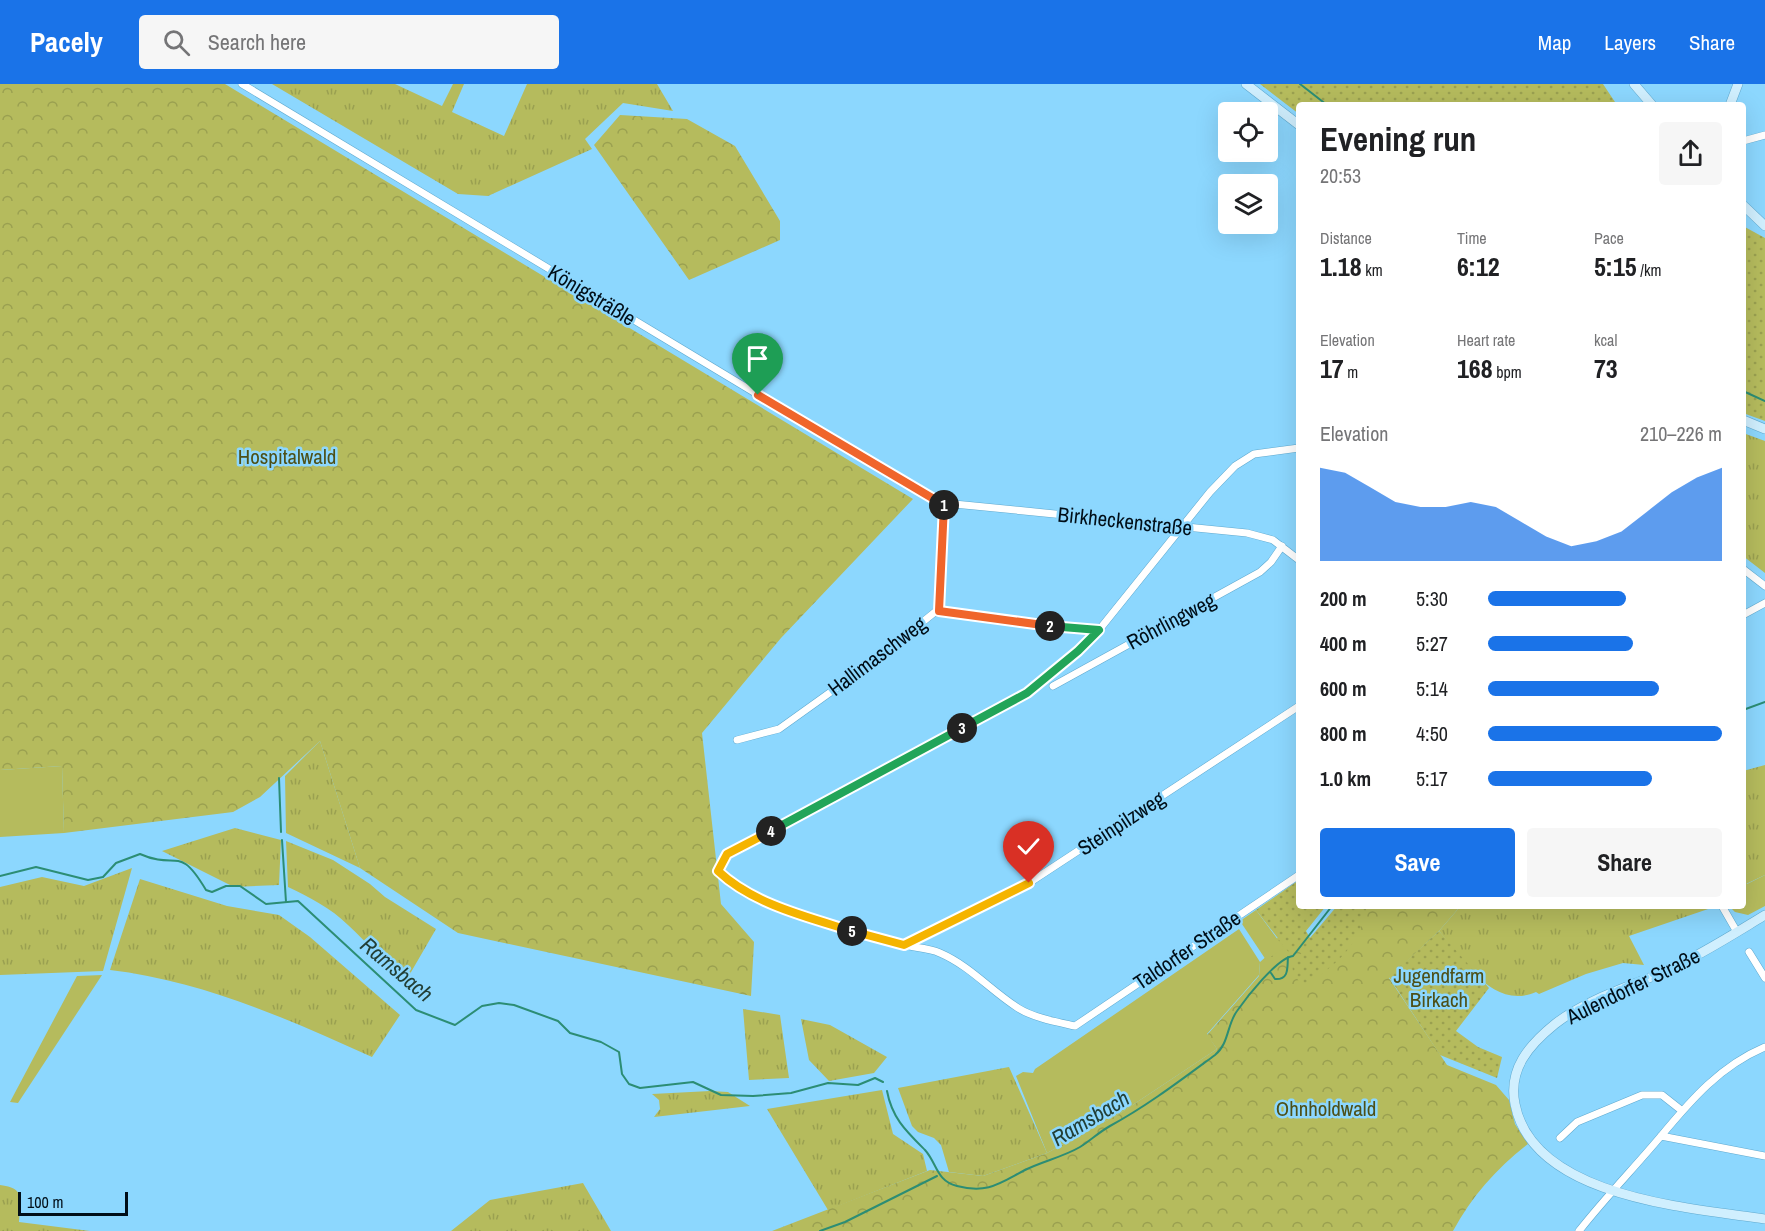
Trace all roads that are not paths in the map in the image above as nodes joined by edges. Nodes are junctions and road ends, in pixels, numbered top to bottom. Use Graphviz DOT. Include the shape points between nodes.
graph roads {
  1 [pos="242,84"];
  2 [pos="1246,84"];
  3 [pos="1634,84"];
  4 [pos="1738,84"];
  5 [pos="1649,102"];
  6 [pos="1731,102"];
  7 [pos="1296,123"];
  8 [pos="1765,135"];
  9 [pos="1746,140"];
  10 [pos="1746,207"];
  11 [pos="1765,226"];
  12 [pos="1746,421"];
  13 [pos="1765,429"];
  14 [pos="1296,448"];
  15 [pos="944,503"];
  16 [pos="1182,527"];
  17 [pos="1282,546"];
  18 [pos="1296,558"];
  19 [pos="1746,571"];
  20 [pos="1765,586"];
  21 [pos="1765,603"];
  22 [pos="939,611"];
  23 [pos="1746,613"];
  24 [pos="1099,630"];
  25 [pos="1053,686"];
  26 [pos="1296,708"];
  27 [pos="737,740"];
  28 [pos="1296,877"];
  29 [pos="1724,909"];
  30 [pos="1765,915"];
  31 [pos="1737,932"];
  32 [pos="904,945"];
  33 [pos="1749,952"];
  34 [pos="1765,978"];
  35 [pos="1765,1047"];
  36 [pos="1681,1110"];
  37 [pos="1661,1136"];
  38 [pos="1560,1138"];
  39 [pos="1765,1156"];
  40 [pos="1614,1190"];
  41 [pos="1765,1219"];
  42 [pos="1579,1231"];
  1 -- 15 [label="street, Königsträßle"];
  2 -- 7 [label="main road"];
  3 -- 5 [label="main road"];
  4 -- 6 [label="main road"];
  8 -- 9 [label="street"];
  10 -- 11 [label="main road"];
  12 -- 13 [label="main road"];
  14 -- 16 [label="street" via="1254,454 1235,466"];
  15 -- 16 [label="street, Birkheckenstraße"];
  15 -- 22 [label="street"];
  16 -- 17 [label="street, Birkheckenstraße" via="1247,533"];
  16 -- 24 [label="street"];
  17 -- 18 [label="street, Birkheckenstraße"];
  17 -- 25 [label="street, Röhrlingweg" via="1260,572"];
  19 -- 20 [label="street"];
  21 -- 23 [label="street"];
  22 -- 24 [label="street, Hallimaschweg"];
  22 -- 27 [label="street, Hallimaschweg" via="779,729"];
  24 -- 32 [label="street" via="1027,693 727,854 718,871 735,886 781,906"];
  26 -- 32 [label="street, Steinpilzweg" via="1029,883"];
  28 -- 32 [label="street, Taldorfer Straße" via="1075,1026 1019,1009 955,960 936,951"];
  29 -- 31 [label="street"];
  30 -- 31 [label="main road, Aulendorfer Straße"];
  31 -- 40 [label="main road, Aulendorfer Straße" via="1688,960 1572,1013 1536,1040 1521,1060 1514,1098 1521,1122 1534,1143 1568,1170"];
  33 -- 34 [label="street"];
  35 -- 36 [label="street" via="1711,1080"];
  36 -- 37 [label="street"];
  36 -- 38 [label="street" via="1662,1095 1642,1095 1577,1122"];
  37 -- 39 [label="street"];
  37 -- 40 [label="street"];
  40 -- 41 [label="main road, Aulendorfer Straße" via="1707,1213"];
  40 -- 42 [label="street"];
}
